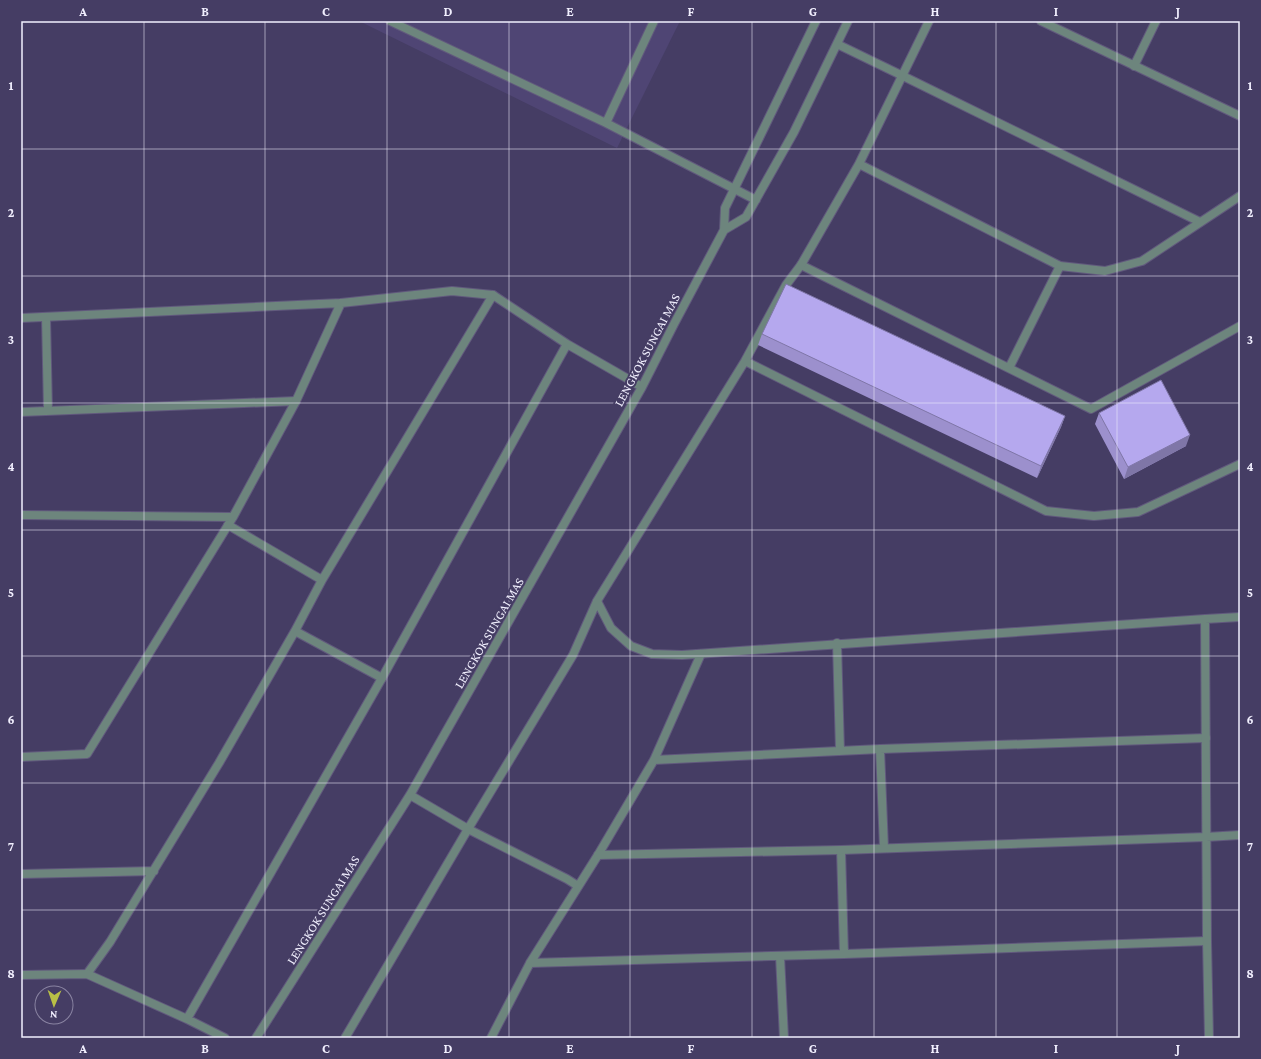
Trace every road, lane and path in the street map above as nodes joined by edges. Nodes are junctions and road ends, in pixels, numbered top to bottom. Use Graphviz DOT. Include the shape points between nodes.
graph roads {
  1 [pos="390,21"];
  2 [pos="654,21"];
  3 [pos="816,21"];
  4 [pos="848,21"];
  5 [pos="929,21"];
  6 [pos="1041,21"];
  7 [pos="1156,21"];
  8 [pos="1052,23"];
  9 [pos="837,44"];
  10 [pos="1134,66"];
  11 [pos="903,76"];
  12 [pos="1239,114"];
  13 [pos="606,123"];
  14 [pos="859,164"];
  15 [pos="733,190"];
  16 [pos="1240,196"];
  17 [pos="756,200"];
  18 [pos="1200,222"];
  19 [pos="724,230"];
  20 [pos="802,265"];
  21 [pos="1060,266"];
  22 [pos="493,295"];
  23 [pos="341,303"];
  24 [pos="46,317"];
  25 [pos="21,318"];
  26 [pos="1240,326"];
  27 [pos="567,344"];
  28 [pos="745,361"];
  29 [pos="1009,368"];
  30 [pos="642,387"];
  31 [pos="296,401"];
  32 [pos="48,411"];
  33 [pos="21,412"];
  34 [pos="1240,464"];
  35 [pos="21,515"];
  36 [pos="232,518"];
  37 [pos="228,525"];
  38 [pos="322,580"];
  39 [pos="597,601"];
  40 [pos="1240,617"];
  41 [pos="1205,619"];
  42 [pos="295,631"];
  43 [pos="837,644"];
  44 [pos="702,654"];
  45 [pos="382,678"];
  46 [pos="1206,738"];
  47 [pos="880,749"];
  48 [pos="840,751"];
  49 [pos="21,757"];
  50 [pos="654,760"];
  51 [pos="410,795"];
  52 [pos="468,829"];
  53 [pos="1240,835"];
  54 [pos="1206,837"];
  55 [pos="884,848"];
  56 [pos="841,850"];
  57 [pos="598,855"];
  58 [pos="154,871"];
  59 [pos="21,874"];
  60 [pos="578,886"];
  61 [pos="1207,941"];
  62 [pos="844,954"];
  63 [pos="780,956"];
  64 [pos="530,963"];
  65 [pos="87,974"];
  66 [pos="21,976"];
  67 [pos="187,1019"];
  68 [pos="225,1038"];
  69 [pos="256,1038"];
  70 [pos="345,1038"];
  71 [pos="491,1038"];
  72 [pos="784,1038"];
  73 [pos="1209,1038"];
  1 -- 13 [label="street"];
  2 -- 13 [label="street"];
  3 -- 15 [label="street, LENGKOK SUNGAI MAS"];
  4 -- 9 [label="street"];
  5 -- 11 [label="street"];
  6 -- 8 [label="street"];
  7 -- 10 [label="street"];
  8 -- 10 [label="street"];
  9 -- 11 [label="street"];
  9 -- 17 [label="street" via="794,132"];
  10 -- 12 [label="street"];
  11 -- 14 [label="street"];
  11 -- 18 [label="street"];
  13 -- 15 [label="street"];
  14 -- 20 [label="street"];
  14 -- 21 [label="street"];
  15 -- 17 [label="street"];
  15 -- 19 [label="street, LENGKOK SUNGAI MAS" via="725,208"];
  16 -- 18 [label="street"];
  17 -- 19 [label="street" via="746,217"];
  18 -- 21 [label="street" via="1142,260 1105,271"];
  19 -- 30 [label="street, LENGKOK SUNGAI MAS"];
  20 -- 28 [label="street" via="786,285"];
  20 -- 29 [label="street"];
  21 -- 29 [label="street"];
  22 -- 23 [label="street" via="452,291"];
  22 -- 27 [label="street"];
  22 -- 38 [label="street"];
  23 -- 24 [label="street"];
  23 -- 31 [label="street"];
  24 -- 25 [label="street"];
  24 -- 32 [label="street"];
  26 -- 29 [label="street" via="1092,409"];
  27 -- 30 [label="street"];
  27 -- 45 [label="street"];
  28 -- 34 [label="street" via="1046,511 1094,516 1138,512"];
  28 -- 39 [label="street"];
  30 -- 51 [label="street, LENGKOK SUNGAI MAS"];
  31 -- 32 [label="street"];
  31 -- 36 [label="street"];
  32 -- 33 [label="street"];
  35 -- 36 [label="street"];
  36 -- 37 [label="street"];
  37 -- 38 [label="street"];
  37 -- 49 [label="street" via="87,754"];
  38 -- 42 [label="street"];
  39 -- 44 [label="street" via="611,628 631,646 652,654"];
  39 -- 52 [label="street" via="573,655"];
  40 -- 41 [label="street"];
  41 -- 43 [label="street"];
  41 -- 46 [label="street"];
  42 -- 45 [label="street"];
  42 -- 58 [label="street"];
  43 -- 44 [label="street"];
  43 -- 48 [label="street"];
  44 -- 50 [label="street"];
  45 -- 67 [label="street"];
  46 -- 47 [label="street"];
  46 -- 54 [label="street"];
  47 -- 48 [label="street"];
  47 -- 55 [label="street"];
  48 -- 50 [label="street"];
  50 -- 57 [label="street"];
  51 -- 52 [label="street"];
  51 -- 69 [label="street, LENGKOK SUNGAI MAS"];
  52 -- 60 [label="street" via="567,878"];
  52 -- 70 [label="street"];
  53 -- 54 [label="street"];
  54 -- 55 [label="street"];
  54 -- 61 [label="street"];
  55 -- 56 [label="street"];
  56 -- 57 [label="street"];
  56 -- 62 [label="street"];
  57 -- 60 [label="street"];
  58 -- 59 [label="street"];
  58 -- 65 [label="street"];
  60 -- 64 [label="street"];
  61 -- 62 [label="street"];
  61 -- 73 [label="street"];
  62 -- 63 [label="street"];
  63 -- 64 [label="street"];
  63 -- 72 [label="street"];
  64 -- 71 [label="street"];
  65 -- 66 [label="street"];
  65 -- 67 [label="street"];
  67 -- 68 [label="street"];
}
